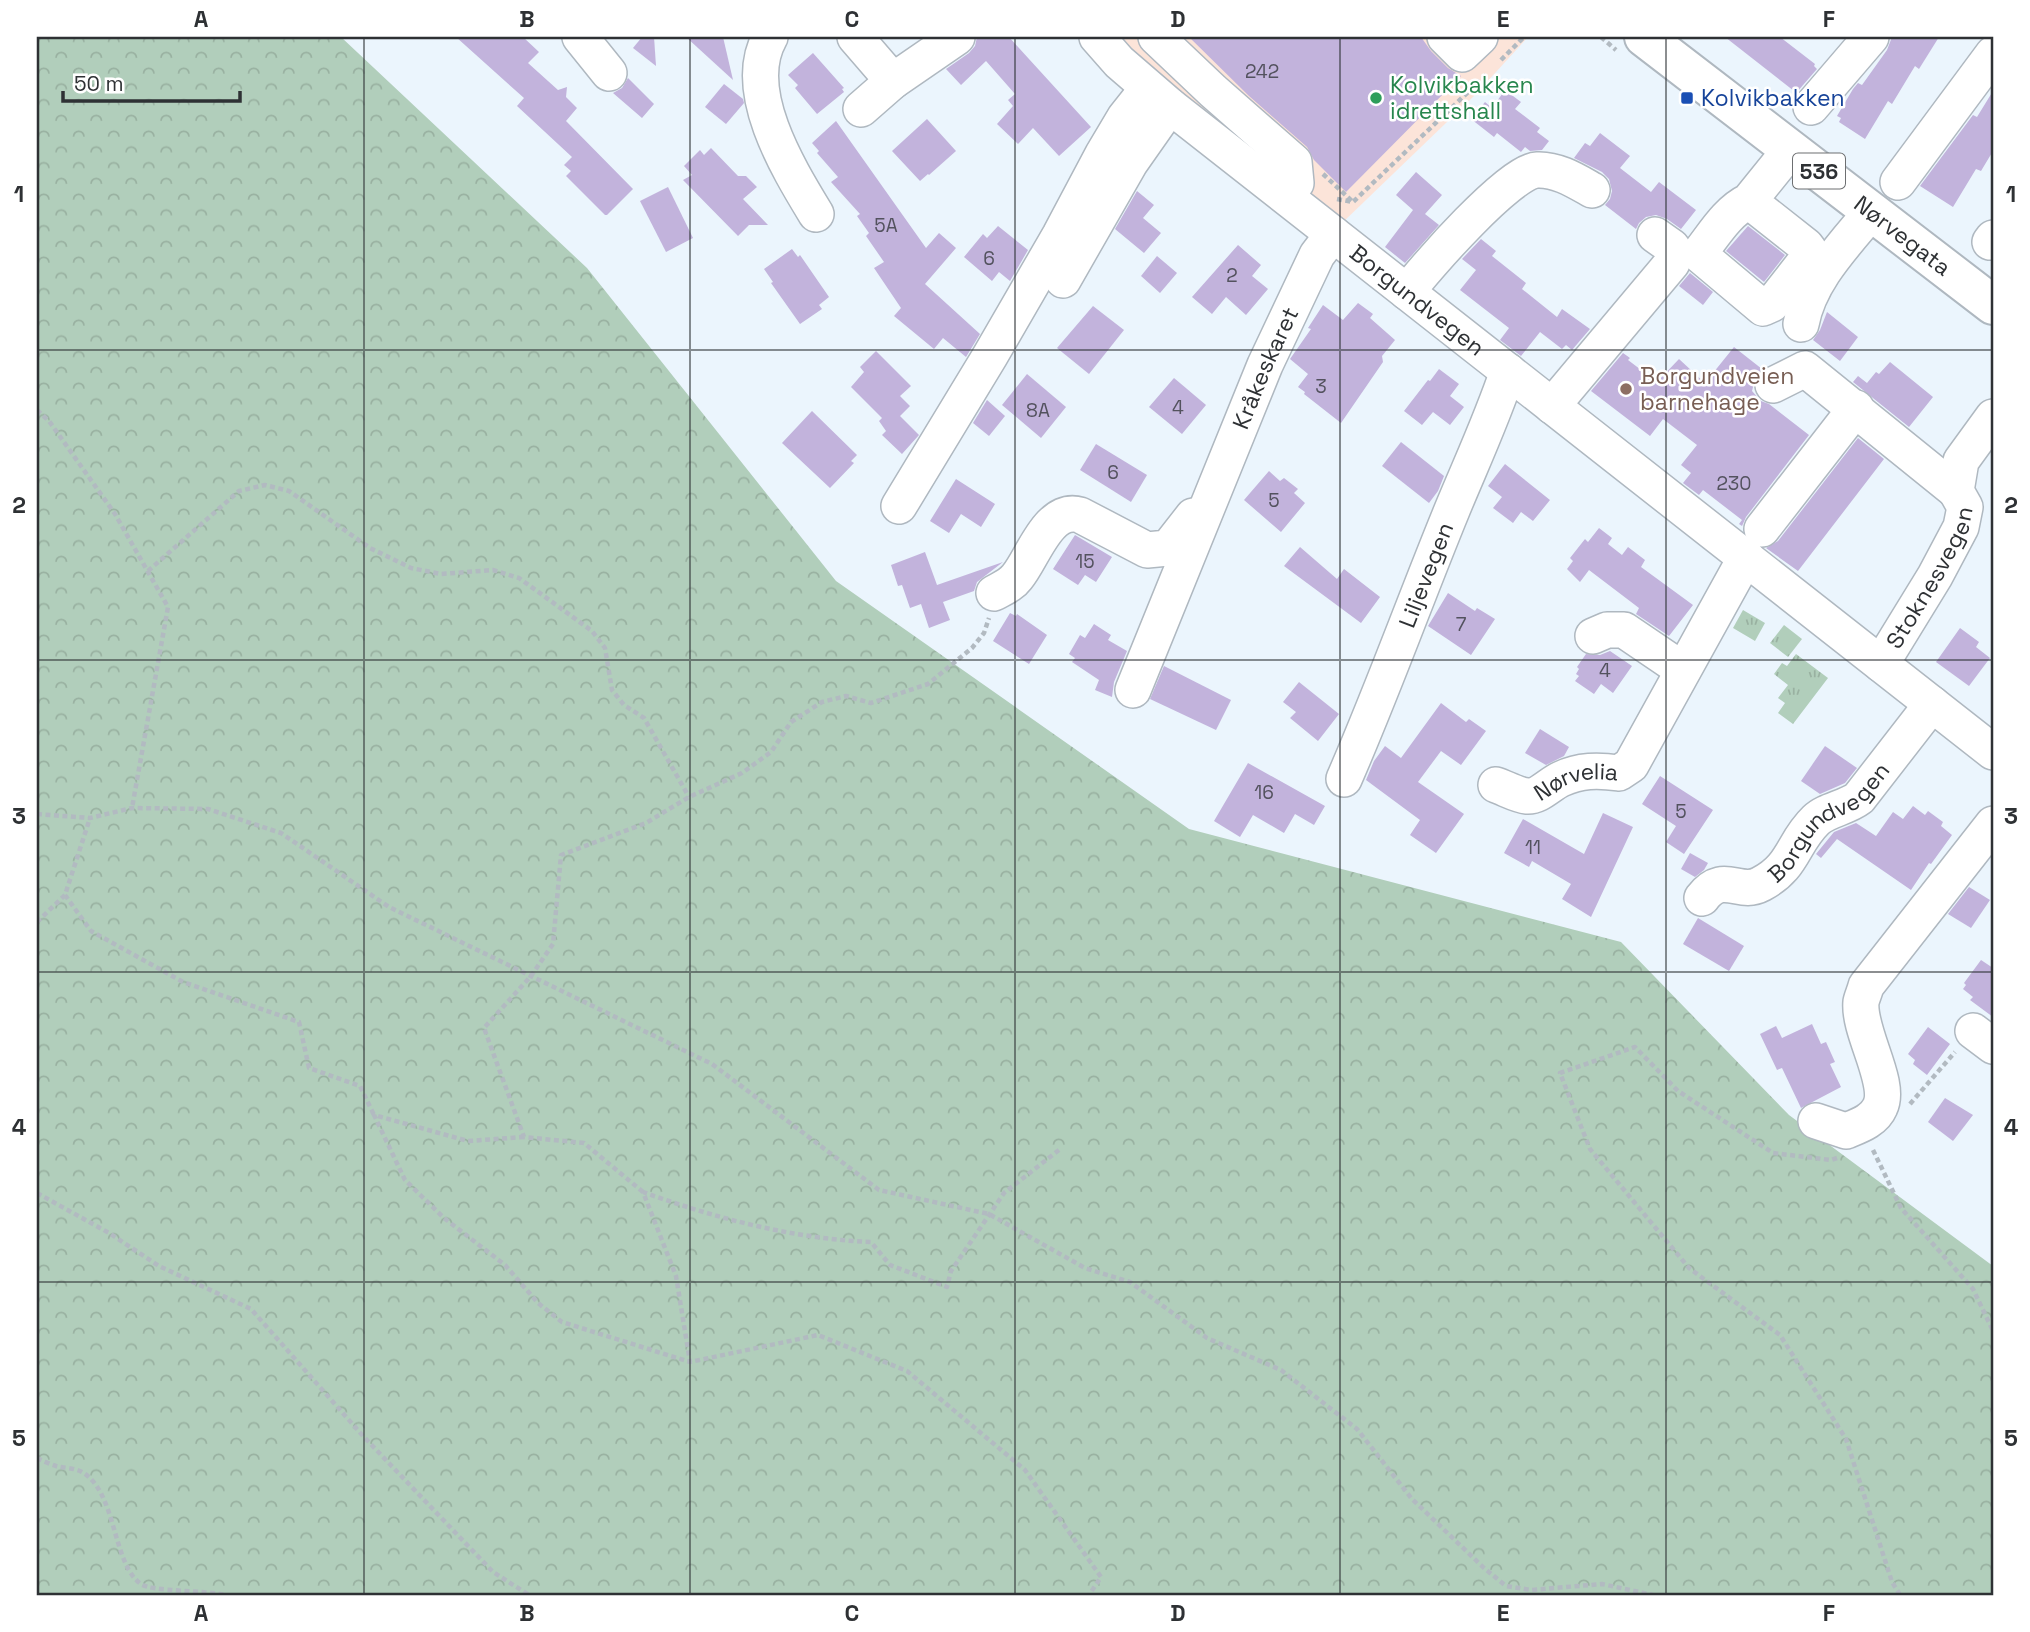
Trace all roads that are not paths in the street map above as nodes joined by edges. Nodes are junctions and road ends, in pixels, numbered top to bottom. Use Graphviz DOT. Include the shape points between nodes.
graph roads {
  1 [pos="580,37"];
  2 [pos="770,37"];
  3 [pos="856,37"];
  4 [pos="957,37"];
  5 [pos="1097,37"];
  6 [pos="1157,37"];
  7 [pos="1445,37"];
  8 [pos="1644,37"];
  9 [pos="1871,37"];
  10 [pos="1973,37"];
  11 [pos="1489,49"];
  12 [pos="1993,53"];
  13 [pos="609,73"];
  14 [pos="893,81"];
  15 [pos="1159,97"];
  16 [pos="1811,107"];
  17 [pos="861,109"];
  18 [pos="1791,149"];
  19 [pos="1898,182"];
  20 [pos="1592,190"];
  21 [pos="1286,196"];
  22 [pos="1749,201"];
  23 [pos="1872,211"];
  24 [pos="816,214"];
  25 [pos="1333,234"];
  26 [pos="1655,235"];
  27 [pos="1063,280"];
  28 [pos="1407,292"];
  29 [pos="1993,305"];
  30 [pos="1801,324"];
  31 [pos="1508,371"];
  32 [pos="1773,385"];
  33 [pos="1552,406"];
  34 [pos="1856,408"];
  35 [pos="1993,416"];
  36 [pos="1956,491"];
  37 [pos="899,506"];
  38 [pos="1207,506"];
  39 [pos="1168,548"];
  40 [pos="1755,551"];
  41 [pos="994,593"];
  42 [pos="1141,620"];
  43 [pos="1593,636"];
  44 [pos="1881,664"];
  45 [pos="1683,670"];
  46 [pos="1133,690"];
  47 [pos="1932,704"];
  48 [pos="1993,752"];
  49 [pos="1644,774"];
  50 [pos="1344,779"];
  51 [pos="1496,785"];
  52 [pos="1993,824"];
  53 [pos="1702,898"];
  54 [pos="1816,1121"];
  1 -- 13 [label="street"];
  2 -- 24 [label="street" via="762,55 764,106 778,145"];
  3 -- 14 [label="street"];
  4 -- 14 [label="street"];
  5 -- 15 [label="street"];
  6 -- 21 [label="street" via="1294,162 1296,183"];
  7 -- 11 [label="street" via="1462,54"];
  8 -- 18 [label="main road, Nørvegata / 536"];
  9 -- 16 [label="street"];
  10 -- 12 [label="street"];
  12 -- 19 [label="street"];
  14 -- 17 [label="street"];
  15 -- 21 [label="street, Borgundvegen"];
  15 -- 27 [label="street" via="1130,163"];
  15 -- 37 [label="street" via="1125,117"];
  18 -- 22 [label="street"];
  18 -- 23 [label="main road, Nørvegata / 536"];
  20 -- 28 [label="street" via="1546,171 1535,170 1517,178 1434,258"];
  21 -- 25 [label="street, Borgundvegen"];
  23 -- 29 [label="main road, Nørvegata / 536"];
  23 -- 30 [label="street" via="1821,276 1804,307"];
  25 -- 28 [label="street, Borgundvegen"];
  25 -- 38 [label="street, Kråkeskaret" via="1317,256 1265,365"];
  26 -- 33 [label="street" via="1672,247 1676,254 1672,263"];
  28 -- 31 [label="street, Borgundvegen"];
  31 -- 33 [label="street, Borgundvegen"];
  31 -- 50 [label="street, Liljevegen"];
  32 -- 34 [label="street, Stoknesvegen" via="1805,369"];
  33 -- 40 [label="street, Borgundvegen"];
  34 -- 36 [label="street, Stoknesvegen"];
  34 -- 40 [label="street"];
  35 -- 36 [label="street, Stoknesvegen" via="1961,461"];
  36 -- 44 [label="street, Stoknesvegen" via="1965,508 1961,527"];
  38 -- 39 [label="street, Kråkeskaret" via="1191,517"];
  38 -- 46 [label="street, Kråkeskaret"];
  39 -- 41 [label="street" via="1147,550 1080,515 1063,514 1037,543 1019,575"];
  39 -- 42 [label="street, Kråkeskaret"];
  40 -- 44 [label="street, Borgundvegen"];
  40 -- 45 [label="street, Nørvelia"];
  40 -- 49 [label="street, Nørvelia"];
  43 -- 45 [label="street" via="1624,630"];
  44 -- 47 [label="street, Borgundvegen"];
  45 -- 51 [label="street, Nørvelia" via="1625,771 1582,771 1525,796"];
  47 -- 48 [label="street, Borgundvegen"];
  47 -- 53 [label="street, Borgundvegen" via="1859,798 1818,818 1777,876 1755,887 1717,885"];
  52 -- 54 [label="street" via="1866,986 1862,1016 1884,1096 1880,1109 1868,1122 1846,1131"];
}
